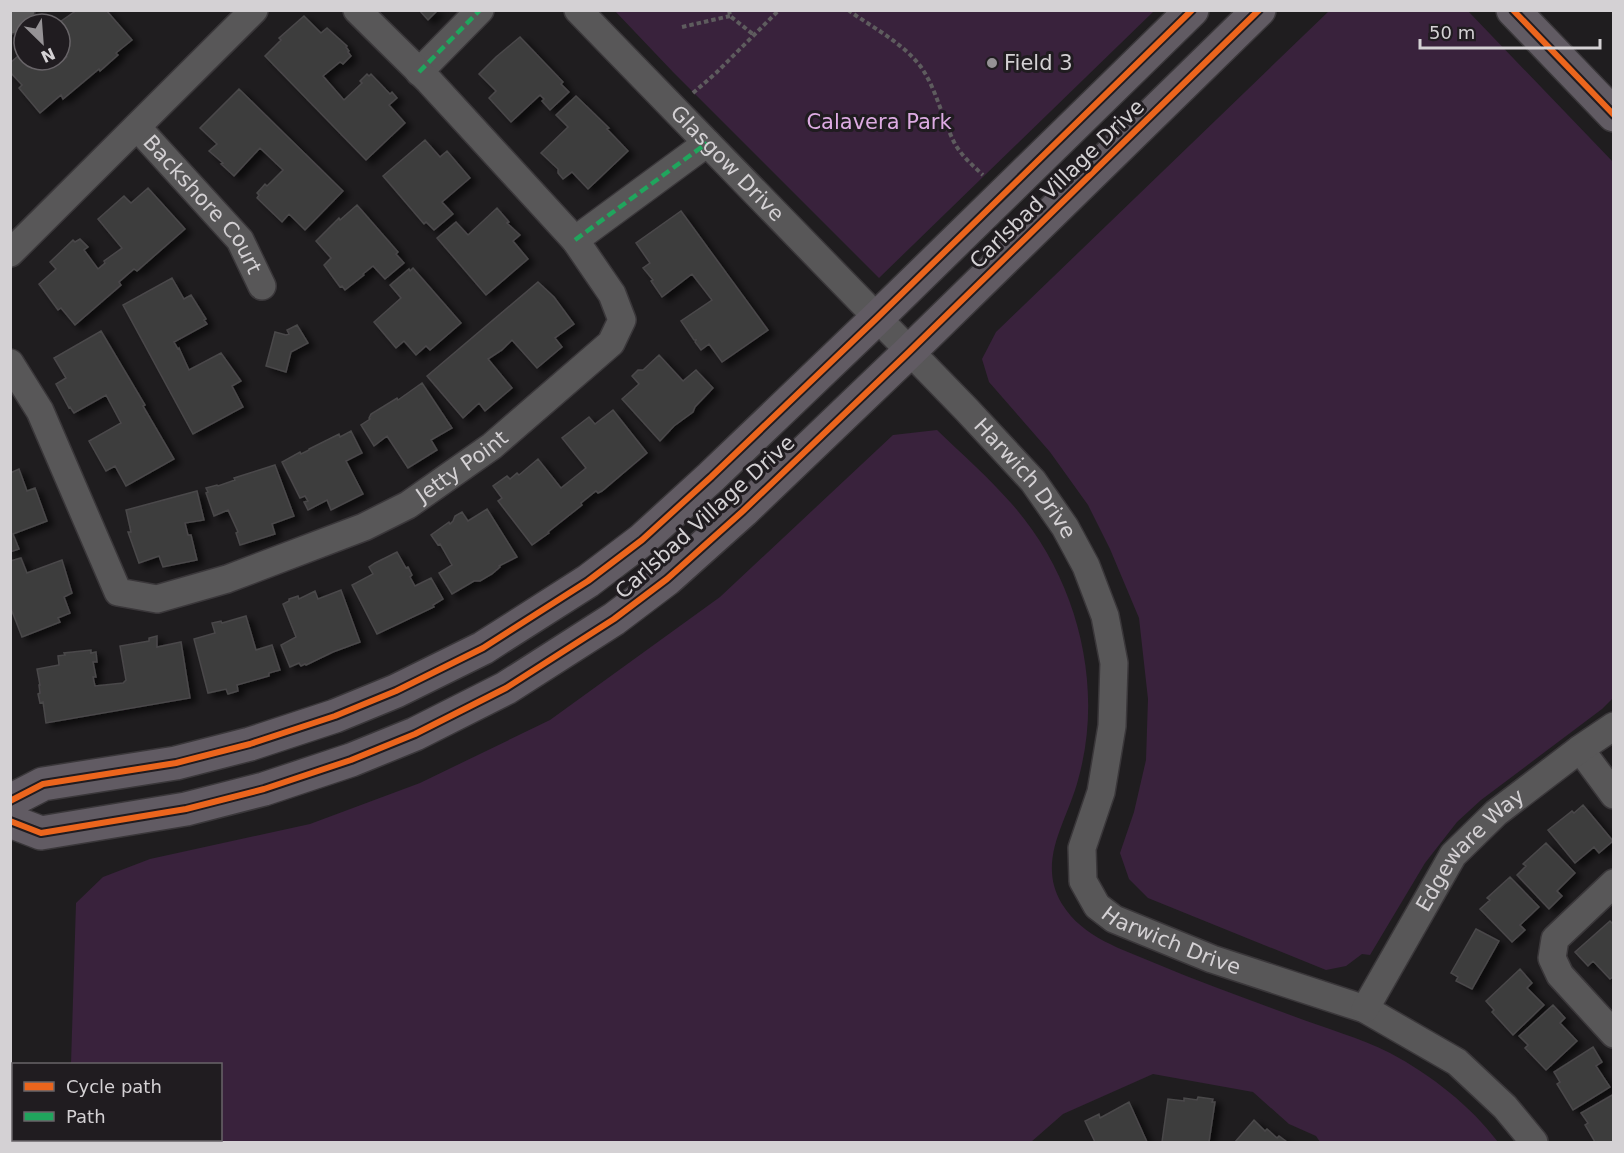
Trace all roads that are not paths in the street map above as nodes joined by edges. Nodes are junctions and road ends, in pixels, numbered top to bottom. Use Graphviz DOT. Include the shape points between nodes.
graph roads {
  1 [pos="21,10"];
  2 [pos="254,10"];
  3 [pos="357,10"];
  4 [pos="480,10"];
  5 [pos="578,10"];
  6 [pos="1192,10"];
  7 [pos="1259,10"];
  8 [pos="1513,10"];
  9 [pos="10,20"];
  10 [pos="420,72"];
  11 [pos="1614,115"];
  12 [pos="137,127"];
  13 [pos="707,143"];
  14 [pos="575,240"];
  15 [pos="10,253"];
  16 [pos="262,286"];
  17 [pos="878,318"];
  18 [pos="909,352"];
  19 [pos="10,363"];
  20 [pos="1614,726"];
  21 [pos="1580,749"];
  22 [pos="1614,795"];
  23 [pos="10,801"];
  24 [pos="10,821"];
  25 [pos="1614,883"];
  26 [pos="1365,1009"];
  27 [pos="1614,1034"];
  28 [pos="1534,1143"];
  1 -- 9 [label="street"];
  2 -- 12 [label="street"];
  3 -- 10 [label="street, Jetty Point"];
  4 -- 10 [label="street"];
  5 -- 13 [label="street, Glasgow Drive"];
  6 -- 17 [label="main road, Carlsbad Village Drive"];
  7 -- 18 [label="main road, Carlsbad Village Drive"];
  8 -- 11 [label="main road"];
  10 -- 14 [label="street, Jetty Point"];
  12 -- 15 [label="street"];
  12 -- 16 [label="street, Backshore Court" via="240,240"];
  13 -- 14 [label="street"];
  13 -- 17 [label="street, Glasgow Drive"];
  14 -- 19 [label="street, Jetty Point" via="612,294 622,320 611,343 492,446 408,505 364,527 227,579 157,599 118,592 40,411"];
  17 -- 18 [label="street, Glasgow Drive"];
  17 -- 23 [label="main road, Carlsbad Village Drive" via="642,540 588,581 483,648 396,692 250,744 176,763 43,784"];
  18 -- 24 [label="main road, Carlsbad Village Drive" via="668,579 614,619 506,688 415,734 264,789 186,809 41,833"];
  18 -- 26 [label="street, Harwich Drive" via="1033,482 1065,527 1086,566 1105,616 1114,663 1112,726 1101,792 1082,848 1083,881 1097,906 1114,919 1212,959"];
  20 -- 21 [label="street, Edgeware Way"];
  21 -- 22 [label="street"];
  21 -- 26 [label="street, Edgeware Way" via="1496,813 1453,855"];
  25 -- 27 [label="street" via="1555,939 1552,958 1560,975"];
  26 -- 28 [label="street, Harwich Drive" via="1457,1062 1505,1107"];
}
